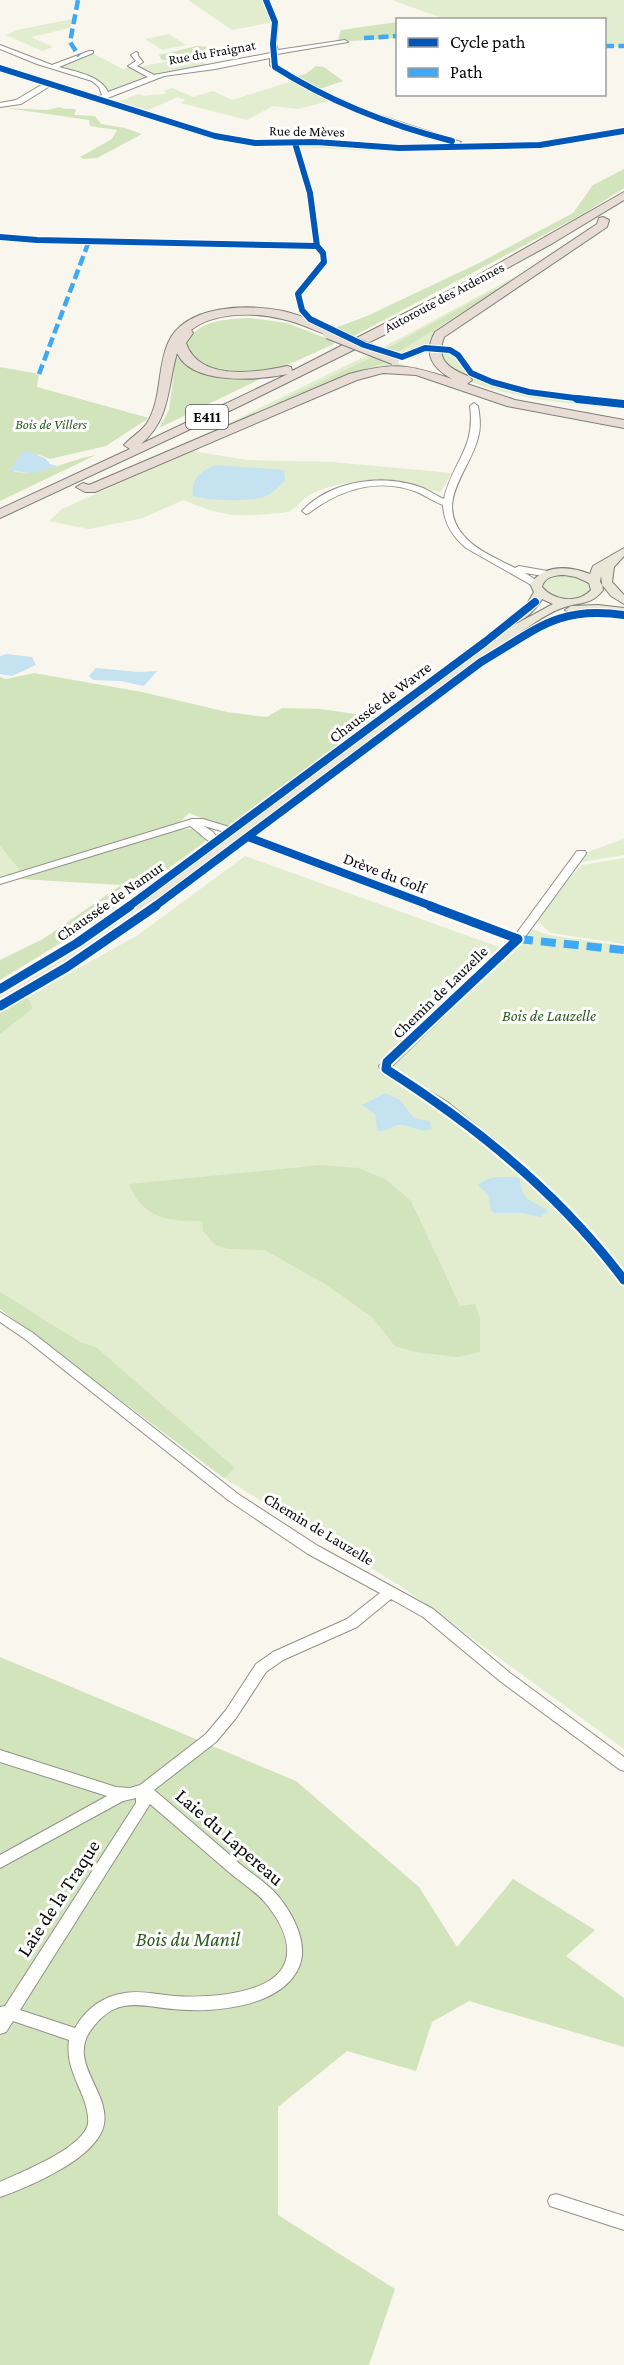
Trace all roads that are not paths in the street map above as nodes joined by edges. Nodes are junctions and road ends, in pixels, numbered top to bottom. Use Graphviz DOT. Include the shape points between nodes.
graph roads {
  1 [pos="275,22"];
  2 [pos="345,42"];
  3 [pos="0,47"];
  4 [pos="91,52"];
  5 [pos="136,54"];
  6 [pos="274,54"];
  7 [pos="53,67"];
  8 [pos="0,68"];
  9 [pos="153,77"];
  10 [pos="50,82"];
  11 [pos="103,96"];
  12 [pos="0,105"];
  13 [pos="624,131"];
  14 [pos="469,147"];
  15 [pos="624,195"];
  16 [pos="624,207"];
  17 [pos="603,220"];
  18 [pos="329,333"];
  19 [pos="315,364"];
  20 [pos="510,397"];
  21 [pos="474,406"];
  22 [pos="623,416"];
  23 [pos="98,468"];
  24 [pos="83,487"];
  25 [pos="446,507"];
  26 [pos="310,512"];
  27 [pos="0,514"];
  28 [pos="0,526"];
  29 [pos="624,540"];
  30 [pos="620,554"];
  31 [pos="503,565"];
  32 [pos="571,572"];
  33 [pos="550,574"];
  34 [pos="596,585"];
  35 [pos="538,588"];
  36 [pos="581,601"];
  37 [pos="566,602"];
  38 [pos="624,602"];
  39 [pos="624,611"];
  40 [pos="488,650"];
  41 [pos="192,822"];
  42 [pos="237,833"];
  43 [pos="216,843"];
  44 [pos="581,853"];
  45 [pos="0,881"];
  46 [pos="518,939"];
  47 [pos="0,989"];
  48 [pos="0,999"];
  49 [pos="492,1144"];
  50 [pos="0,1316"];
  51 [pos="390,1592"];
  52 [pos="0,1756"];
  53 [pos="624,1765"];
  54 [pos="144,1790"];
  55 [pos="0,1862"];
  56 [pos="5,2013"];
  57 [pos="0,2027"];
  58 [pos="78,2036"];
  59 [pos="0,2190"];
  60 [pos="556,2201"];
  61 [pos="624,2223"];
  1 -- 6 [label="street, Rue du Fraignat"];
  2 -- 6 [label="street, Rue du Fraignat"];
  3 -- 7 [label="street"];
  4 -- 7 [label="street"];
  5 -- 9 [label="street, Rue du Fraignat" via="140,62 131,66"];
  6 -- 9 [label="street, Rue du Fraignat"];
  6 -- 14 [label="street" via="275,67 314,90 414,131"];
  7 -- 11 [label="street" via="94,80 102,86"];
  8 -- 10 [label="street, Rue de Mèves"];
  9 -- 11 [label="street, Rue du Fraignat"];
  10 -- 11 [label="street, Rue de Mèves"];
  10 -- 12 [label="street" via="18,102"];
  11 -- 14 [label="street, Rue de Mèves" via="214,136 244,142"];
  13 -- 14 [label="street, Rue de Mèves" via="540,145"];
  15 -- 19 [label="highway, Autoroute des Ardennes / E411" via="514,260"];
  16 -- 17 [label="highway, Autoroute des Ardennes / E411"];
  17 -- 20 [label="highway" via="603,225 444,331 435,342 435,356 449,372"];
  17 -- 24 [label="highway, Autoroute des Ardennes / E411" via="383,342"];
  18 -- 19 [label="highway" via="282,318 240,315 199,325 180,343 182,353 192,363 222,373 262,375"];
  18 -- 20 [label="highway, bridge"];
  18 -- 23 [label="highway" via="292,317 257,312 219,315 191,324 174,342 156,420 136,441 99,462"];
  19 -- 23 [label="highway, Autoroute des Ardennes / E411"];
  20 -- 22 [label="highway"];
  20 -- 22 [label="highway" via="545,408"];
  21 -- 25 [label="street" via="478,419 475,435"];
  22 -- 24 [label="highway" via="547,411 479,394 417,371 383,369 353,377 90,489"];
  23 -- 27 [label="highway, Autoroute des Ardennes / E411"];
  24 -- 28 [label="highway, Autoroute des Ardennes / E411"];
  25 -- 26 [label="street" via="414,492 379,487 344,494"];
  25 -- 31 [label="street" via="455,532 464,542"];
  29 -- 32 [label="main road"];
  30 -- 34 [label="main road" via="597,568"];
  30 -- 38 [label="main road" via="608,566 606,582"];
  31 -- 33 [label="street"];
  31 -- 35 [label="street"];
  32 -- 33 [label="main road"];
  32 -- 34 [label="main road"];
  33 -- 35 [label="main road, Chaussée de Wavre" via="539,580"];
  34 -- 36 [label="main road" via="592,596"];
  34 -- 38 [label="main road" via="602,596"];
  35 -- 37 [label="main road, Chaussée de Wavre" via="545,597"];
  35 -- 42 [label="main road, Chaussée de Wavre" via="532,606"];
  36 -- 37 [label="main road, Chaussée de Wavre"];
  36 -- 39 [label="main road, Chaussée de Wavre"];
  37 -- 40 [label="main road, Chaussée de Wavre" via="528,621"];
  39 -- 40 [label="main road" via="563,611"];
  40 -- 42 [label="main road, Chaussée de Wavre"];
  41 -- 42 [label="street, Drève du Golf"];
  41 -- 43 [label="street"];
  41 -- 45 [label="street"];
  42 -- 43 [label="main road, Chaussée de Namur"];
  42 -- 46 [label="street, Drève du Golf"];
  42 -- 48 [label="main road, Chaussée de Wavre" via="103,937"];
  43 -- 47 [label="main road, Chaussée de Namur" via="94,932"];
  44 -- 46 [label="street, Chemin de Lauzelle"];
  46 -- 49 [label="street, Chemin de Lauzelle" via="387,1062 386,1069 442,1104"];
  50 -- 51 [label="street, Chemin de Lauzelle" via="233,1497 313,1550"];
  51 -- 53 [label="street, Chemin de Lauzelle" via="442,1623 505,1677"];
  51 -- 54 [label="street" via="346,1627 278,1656 261,1668 211,1738"];
  52 -- 54 [label="street" via="117,1793"];
  54 -- 55 [label="street" via="119,1796"];
  54 -- 56 [label="street, Laie de la Traque" via="143,1804"];
  54 -- 58 [label="street, Laie du Lapereau" via="272,1900 292,1935 292,1966 277,1985 245,1998 191,2003 140,1997 120,2000 95,2014"];
  56 -- 57 [label="street, Laie de la Traque"];
  56 -- 58 [label="street"];
  58 -- 59 [label="street" via="78,2068 96,2112 92,2135 75,2150"];
  60 -- 61 [label="street"];
}
